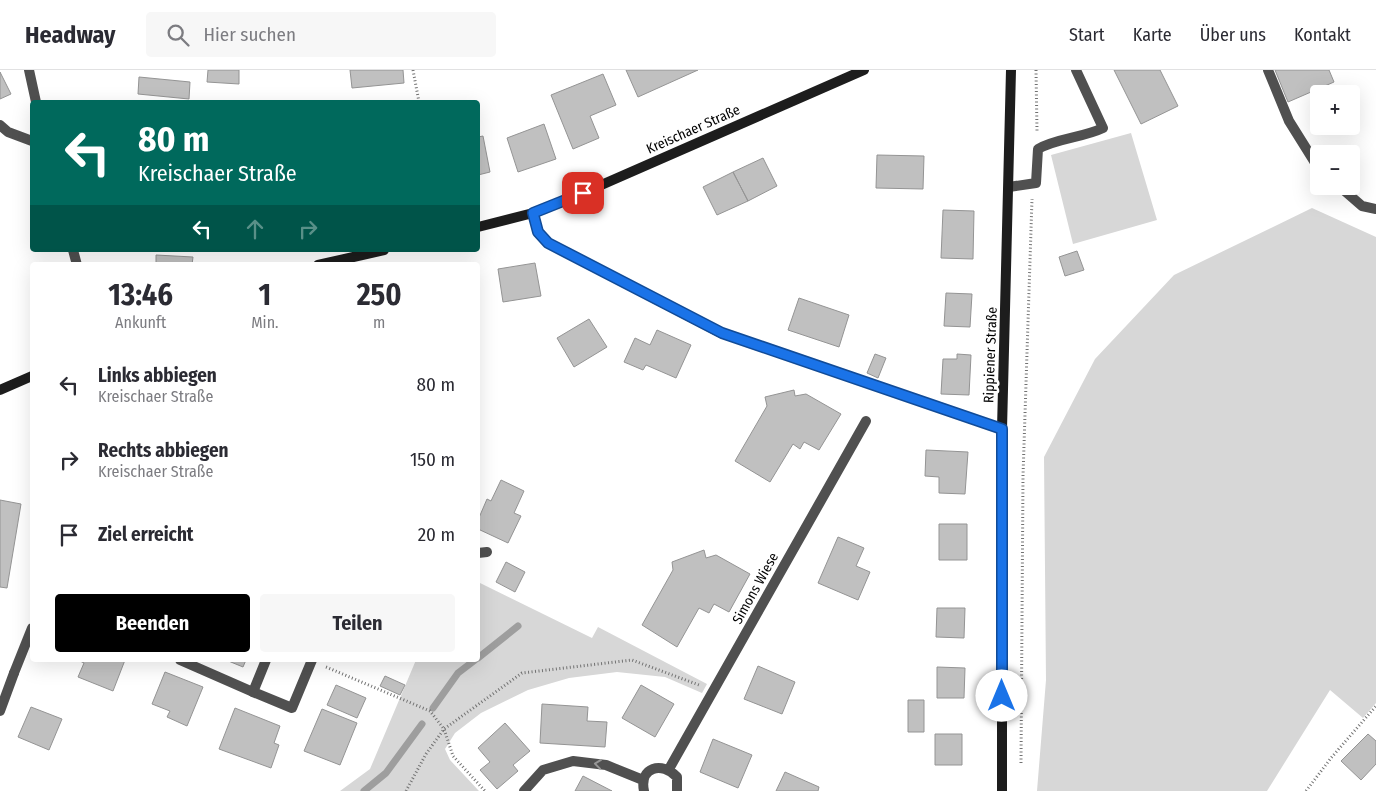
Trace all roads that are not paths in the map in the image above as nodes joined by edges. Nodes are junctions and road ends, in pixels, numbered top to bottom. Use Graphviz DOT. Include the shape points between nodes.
graph roads {
  1 [pos="29,70"];
  2 [pos="864,70"];
  3 [pos="1011,70"];
  4 [pos="1076,70"];
  5 [pos="1268,70"];
  6 [pos="36,100"];
  7 [pos="0,125"];
  8 [pos="30,140"];
  9 [pos="1310,155"];
  10 [pos="1009,187"];
  11 [pos="1349,195"];
  12 [pos="1376,209"];
  13 [pos="533,213"];
  14 [pos="480,227"];
  15 [pos="375,252"];
  16 [pos="331,262"];
  17 [pos="30,377"];
  18 [pos="0,390"];
  19 [pos="866,421"];
  20 [pos="1002,429"];
  21 [pos="30,633"];
  22 [pos="185,662"];
  23 [pos="265,662"];
  24 [pos="311,662"];
  25 [pos="253,692"];
  26 [pos="0,711"];
  27 [pos="670,769"];
  28 [pos="644,786"];
  29 [pos="524,791"];
  30 [pos="677,791"];
  31 [pos="1002,791"];
  1 -- 6 [label="street"];
  2 -- 13 [label="street, Kreischaer Straße"];
  3 -- 10 [label="street, Rippiener Straße"];
  4 -- 10 [label="street" via="1103,128 1048,143 1038,149 1036,183"];
  5 -- 9 [label="street" via="1289,121"];
  7 -- 8 [label="street" via="8,132"];
  10 -- 20 [label="street, Rippiener Straße"];
  11 -- 12 [label="street" via="1362,206"];
  13 -- 14 [label="street, Kreischaer Straße"];
  13 -- 20 [label="street" via="538,232 548,243 722,333"];
  15 -- 16 [label="street"];
  17 -- 18 [label="street"];
  19 -- 27 [label="street, Simons Wiese"];
  20 -- 31 [label="street, Rippiener Straße"];
  21 -- 26 [label="street"];
  22 -- 25 [label="street"];
  23 -- 25 [label="street"];
  24 -- 25 [label="street" via="292,708"];
  27 -- 28 [label="street" via="659,767 648,772"];
  27 -- 30 [label="street" via="677,777"];
  28 -- 29 [label="street, one-way" via="606,765 573,761 544,770"];
}
